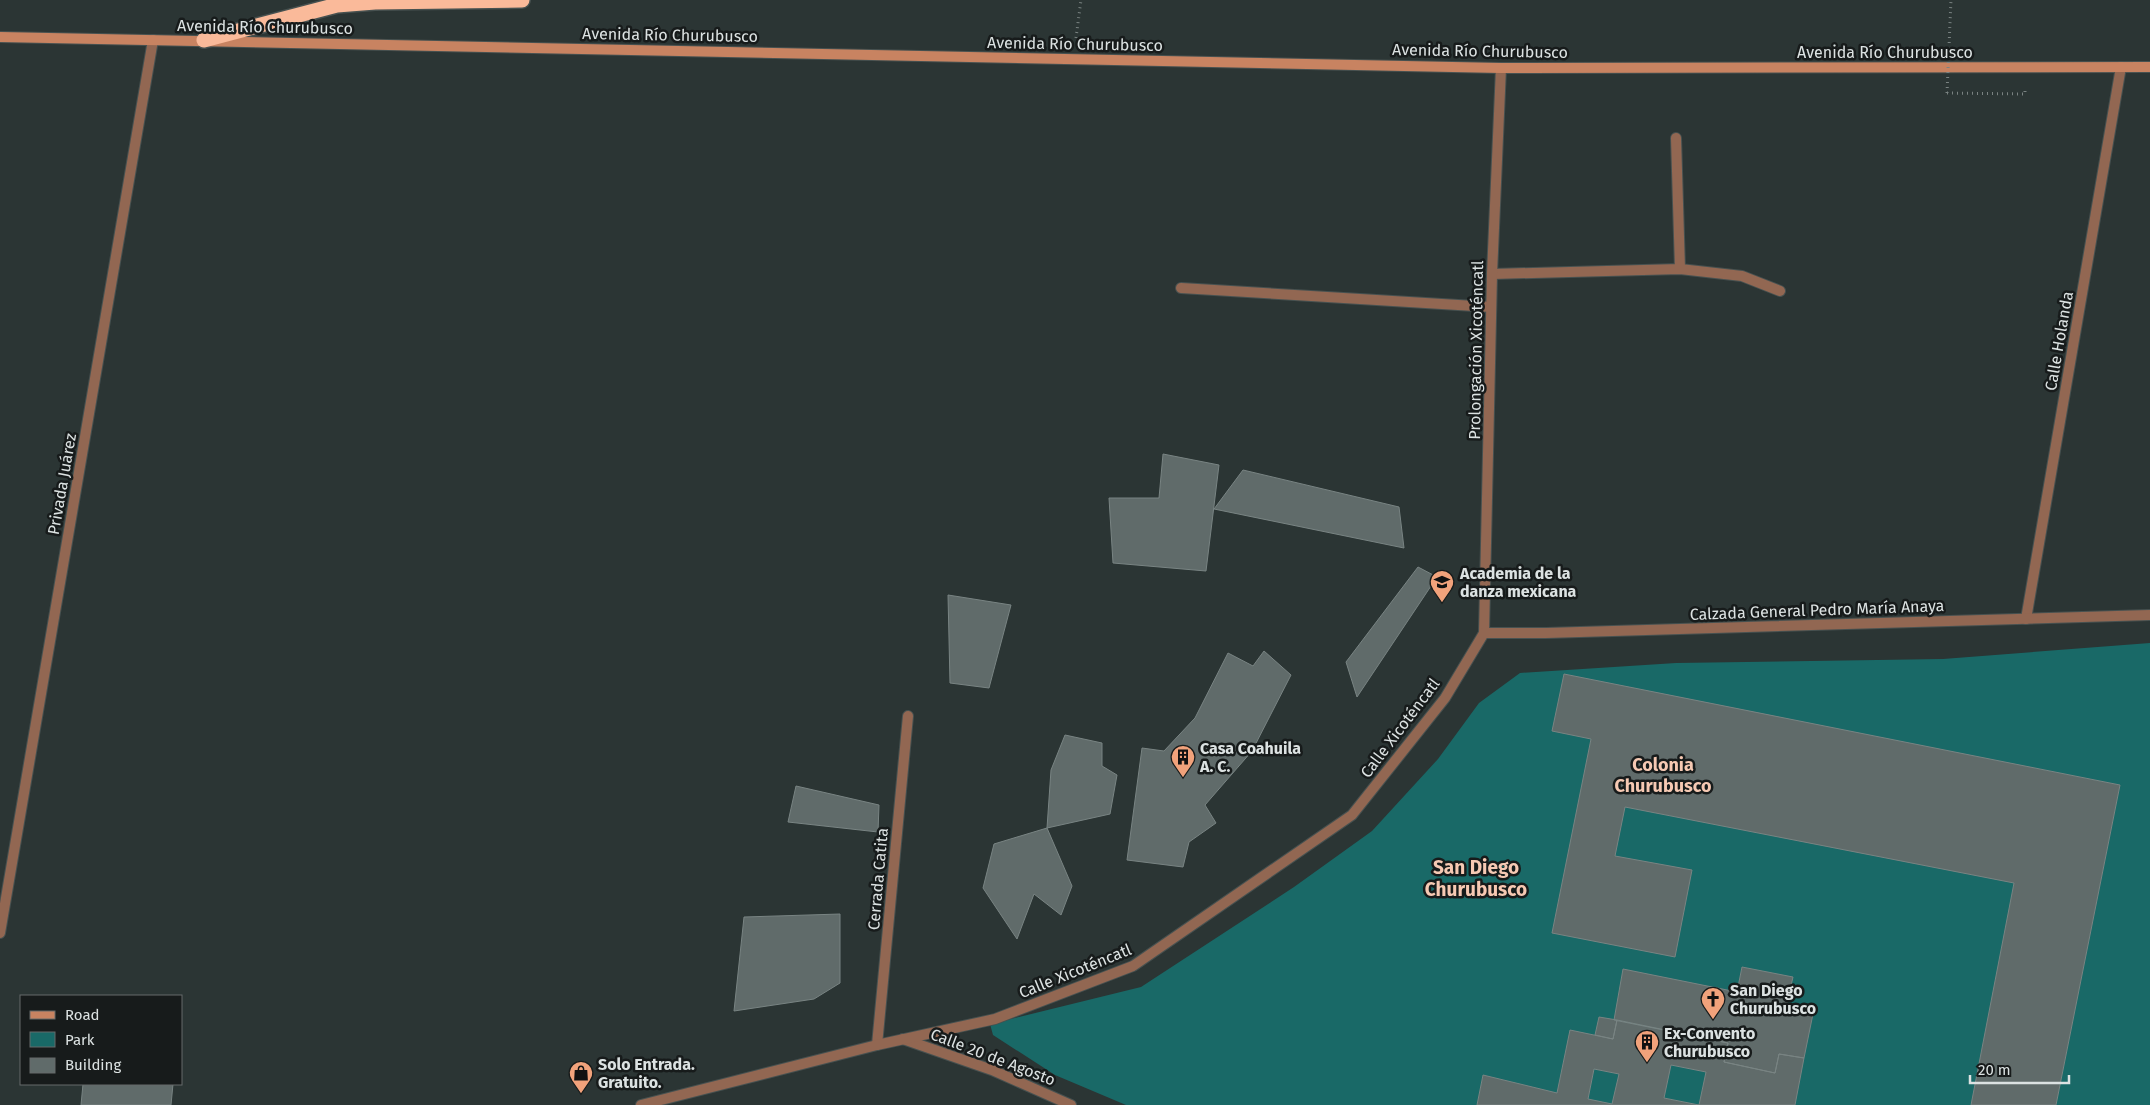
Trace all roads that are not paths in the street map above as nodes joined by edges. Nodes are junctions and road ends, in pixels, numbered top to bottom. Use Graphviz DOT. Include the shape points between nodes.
graph roads {
  1 [pos="522,0"];
  2 [pos="0,37"];
  3 [pos="153,40"];
  4 [pos="204,40"];
  5 [pos="2121,67"];
  6 [pos="2150,67"];
  7 [pos="1501,68"];
  8 [pos="1676,138"];
  9 [pos="1680,269"];
  10 [pos="1492,274"];
  11 [pos="1181,288"];
  12 [pos="1780,291"];
  13 [pos="1491,307"];
  14 [pos="2150,614"];
  15 [pos="2026,619"];
  16 [pos="1484,633"];
  17 [pos="908,716"];
  18 [pos="0,933"];
  19 [pos="903,1039"];
  20 [pos="877,1045"];
  21 [pos="641,1105"];
  22 [pos="1072,1105"];
  1 -- 4 [label="highway" via="337,5"];
  2 -- 3 [label="main road, Avenida Río Churubusco"];
  3 -- 4 [label="main road, Avenida Río Churubusco"];
  3 -- 18 [label="street, Privada Juárez"];
  4 -- 7 [label="main road, Avenida Río Churubusco"];
  5 -- 6 [label="main road, Avenida Río Churubusco"];
  5 -- 7 [label="main road, Avenida Río Churubusco"];
  5 -- 15 [label="street, Calle Holanda"];
  7 -- 10 [label="street, Prolongación Xicoténcatl"];
  8 -- 9 [label="street"];
  9 -- 10 [label="street"];
  9 -- 12 [label="street" via="1742,276"];
  10 -- 13 [label="street, Prolongación Xicoténcatl"];
  11 -- 13 [label="street"];
  13 -- 16 [label="street, Prolongación Xicoténcatl"];
  14 -- 15 [label="street, Calzada General Pedro María Anaya"];
  15 -- 16 [label="street, Calzada General Pedro María Anaya"];
  16 -- 19 [label="street, Calle Xicoténcatl" via="1445,698 1352,815 1133,966 996,1019"];
  17 -- 20 [label="street, Cerrada Catita"];
  19 -- 20 [label="street, Calle Xicoténcatl"];
  19 -- 22 [label="street, Calle 20 de Agosto" via="992,1070"];
  20 -- 21 [label="street, Calle Xicoténcatl"];
}
